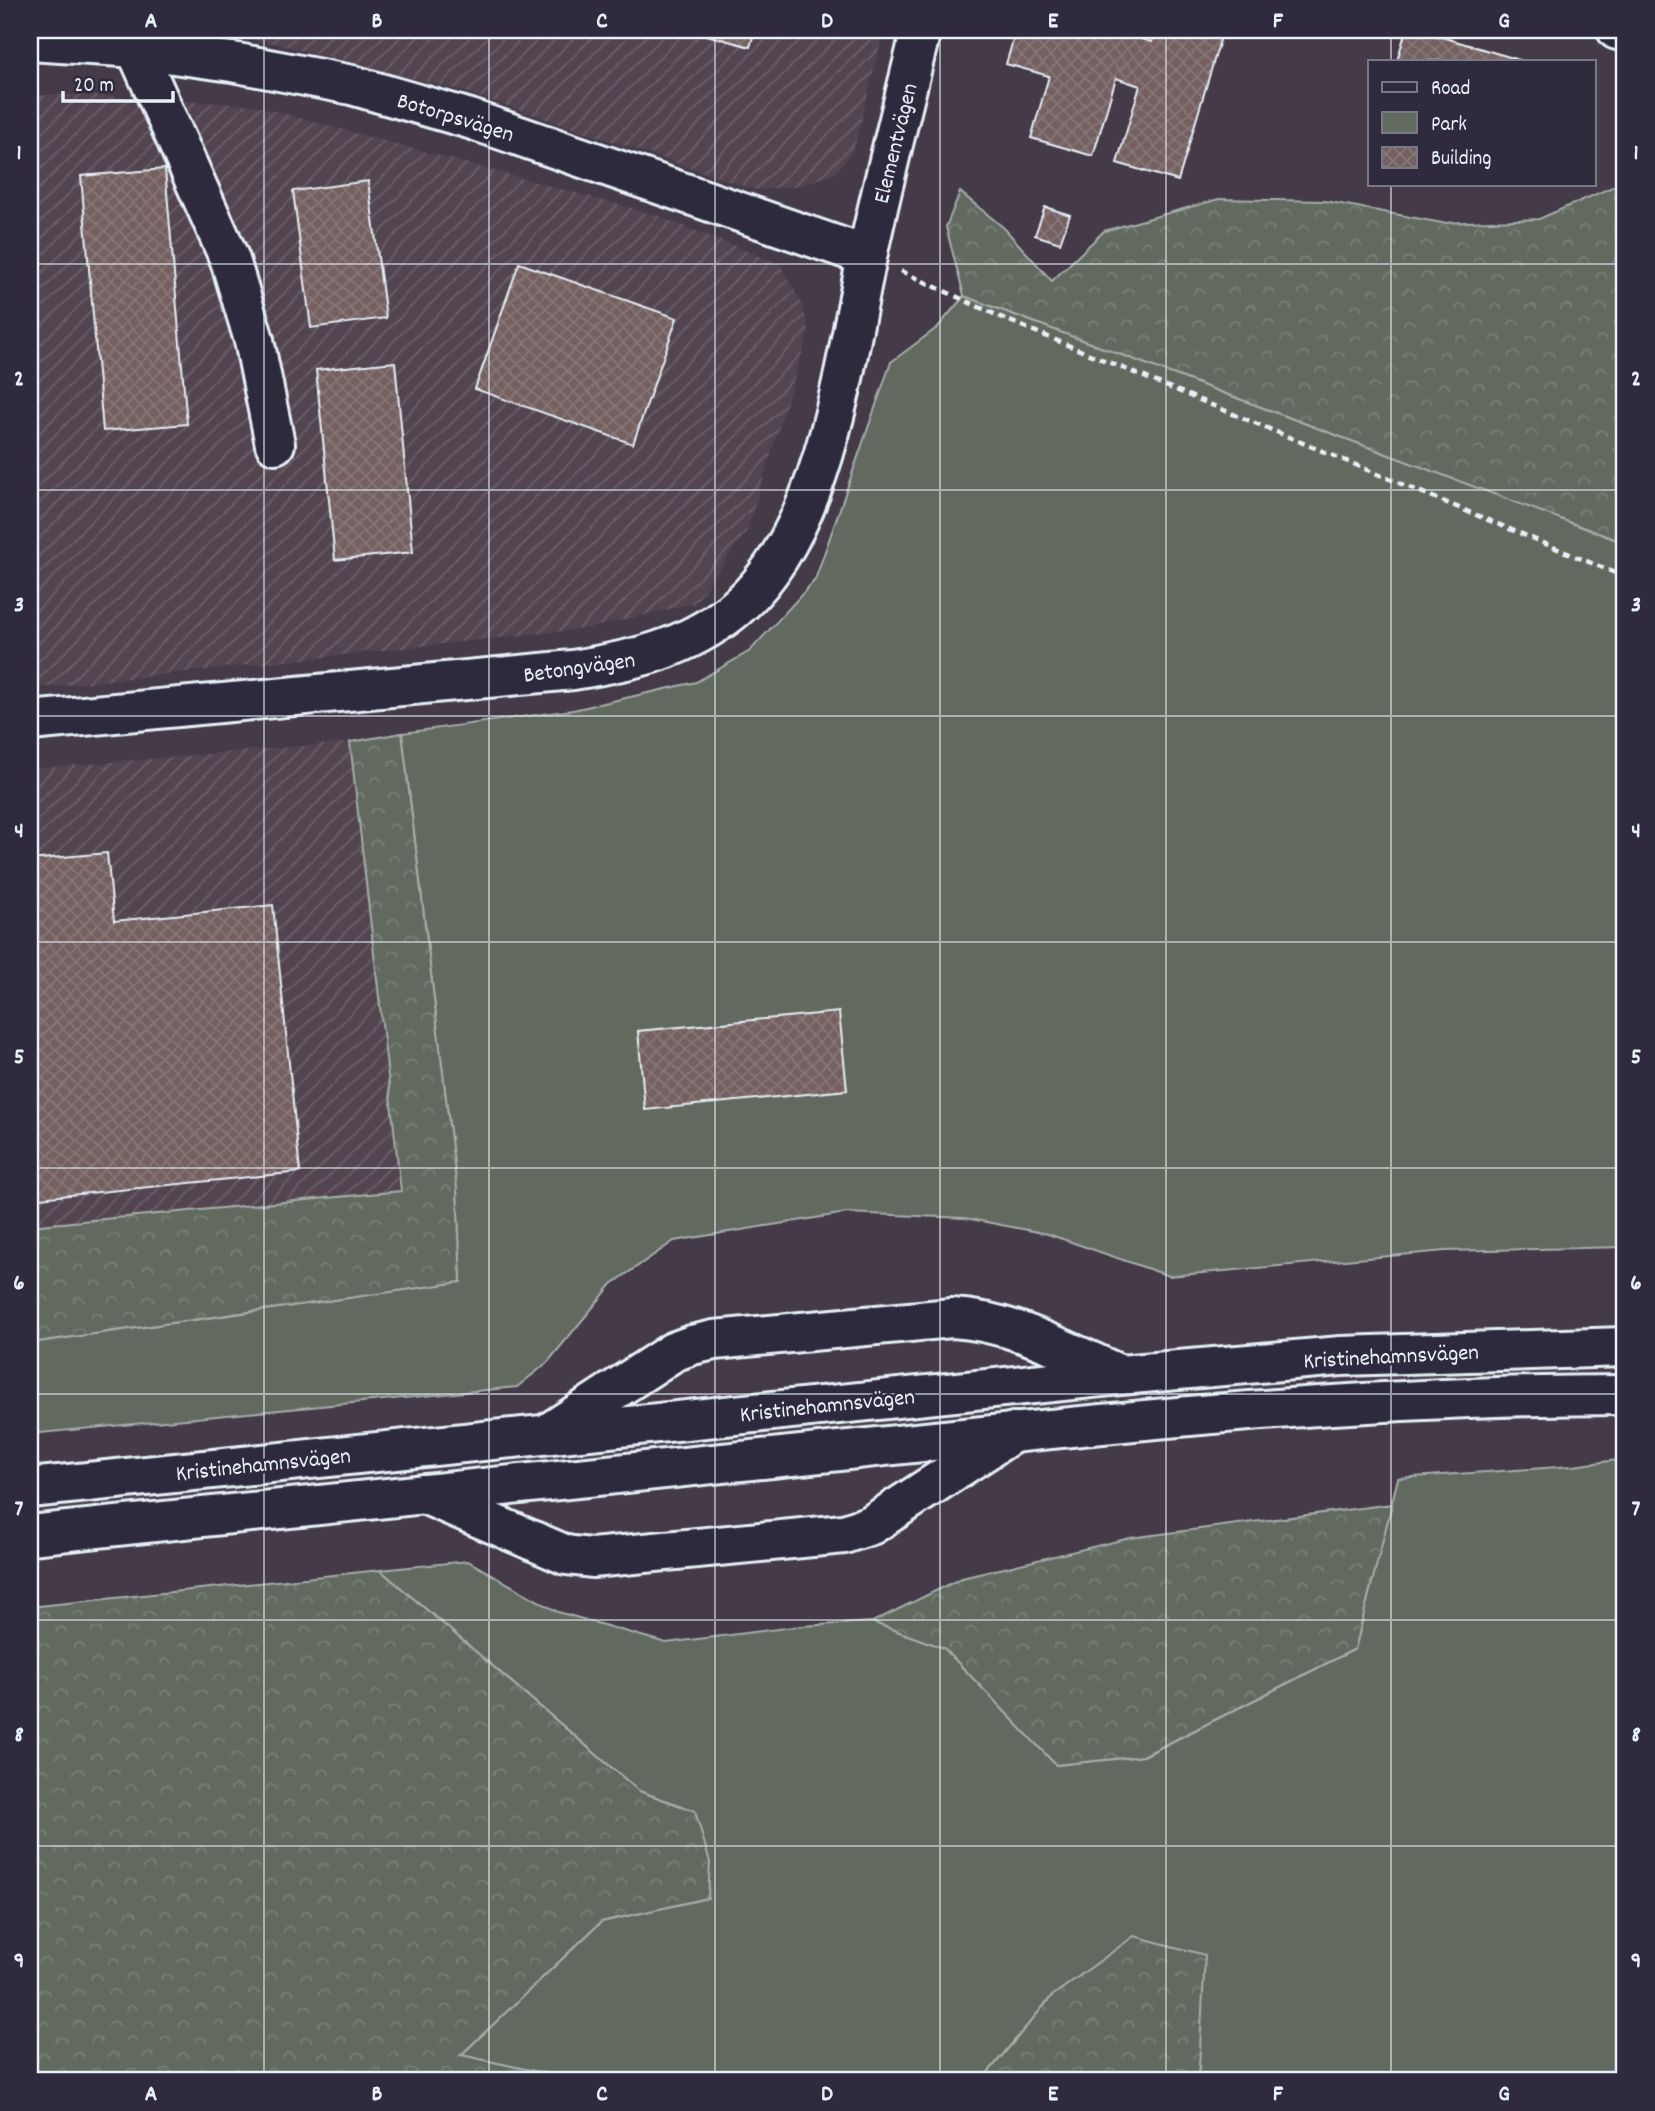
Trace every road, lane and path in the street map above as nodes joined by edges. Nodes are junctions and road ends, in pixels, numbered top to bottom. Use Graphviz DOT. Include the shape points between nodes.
graph roads {
  1 [pos="921,30"];
  2 [pos="1617,30"];
  3 [pos="1625,31"];
  4 [pos="98,38"];
  5 [pos="30,41"];
  6 [pos="136,49"];
  7 [pos="867,256"];
  8 [pos="275,444"];
  9 [pos="1625,577"];
  10 [pos="30,721"];
  11 [pos="1625,1347"];
  12 [pos="1120,1375"];
  13 [pos="1625,1395"];
  14 [pos="550,1432"];
  15 [pos="1014,1432"];
  16 [pos="30,1488"];
  17 [pos="424,1494"];
  18 [pos="30,1535"];
  1 -- 7 [label="main road, Elementvägen"];
  2 -- 3 [label="main road"];
  4 -- 5 [label="main road, Botorpsvägen"];
  4 -- 6 [label="main road, Botorpsvägen"];
  6 -- 7 [label="main road, Botorpsvägen" via="352,85 470,119"];
  6 -- 8 [label="main road" via="230,260 254,340"];
  7 -- 9 [label="path" via="1018,324"];
  7 -- 10 [label="main road, Betongvägen" via="841,389 805,507 774,564 735,608 688,639 637,660 573,670"];
  11 -- 12 [label="main road, Kristinehamnsvägen" via="1379,1354"];
  12 -- 14 [label="main road, Kristinehamnsvägen"];
  12 -- 14 [label="main road" via="1005,1325 979,1319 714,1340 673,1352"];
  13 -- 15 [label="main road, Kristinehamnsvägen" via="1437,1399"];
  14 -- 16 [label="main road, Kristinehamnsvägen"];
  15 -- 17 [label="main road, Kristinehamnsvägen"];
  15 -- 17 [label="main road" via="871,1524 844,1534 775,1542 592,1558 566,1555"];
  17 -- 18 [label="main road, Kristinehamnsvägen"];
}
